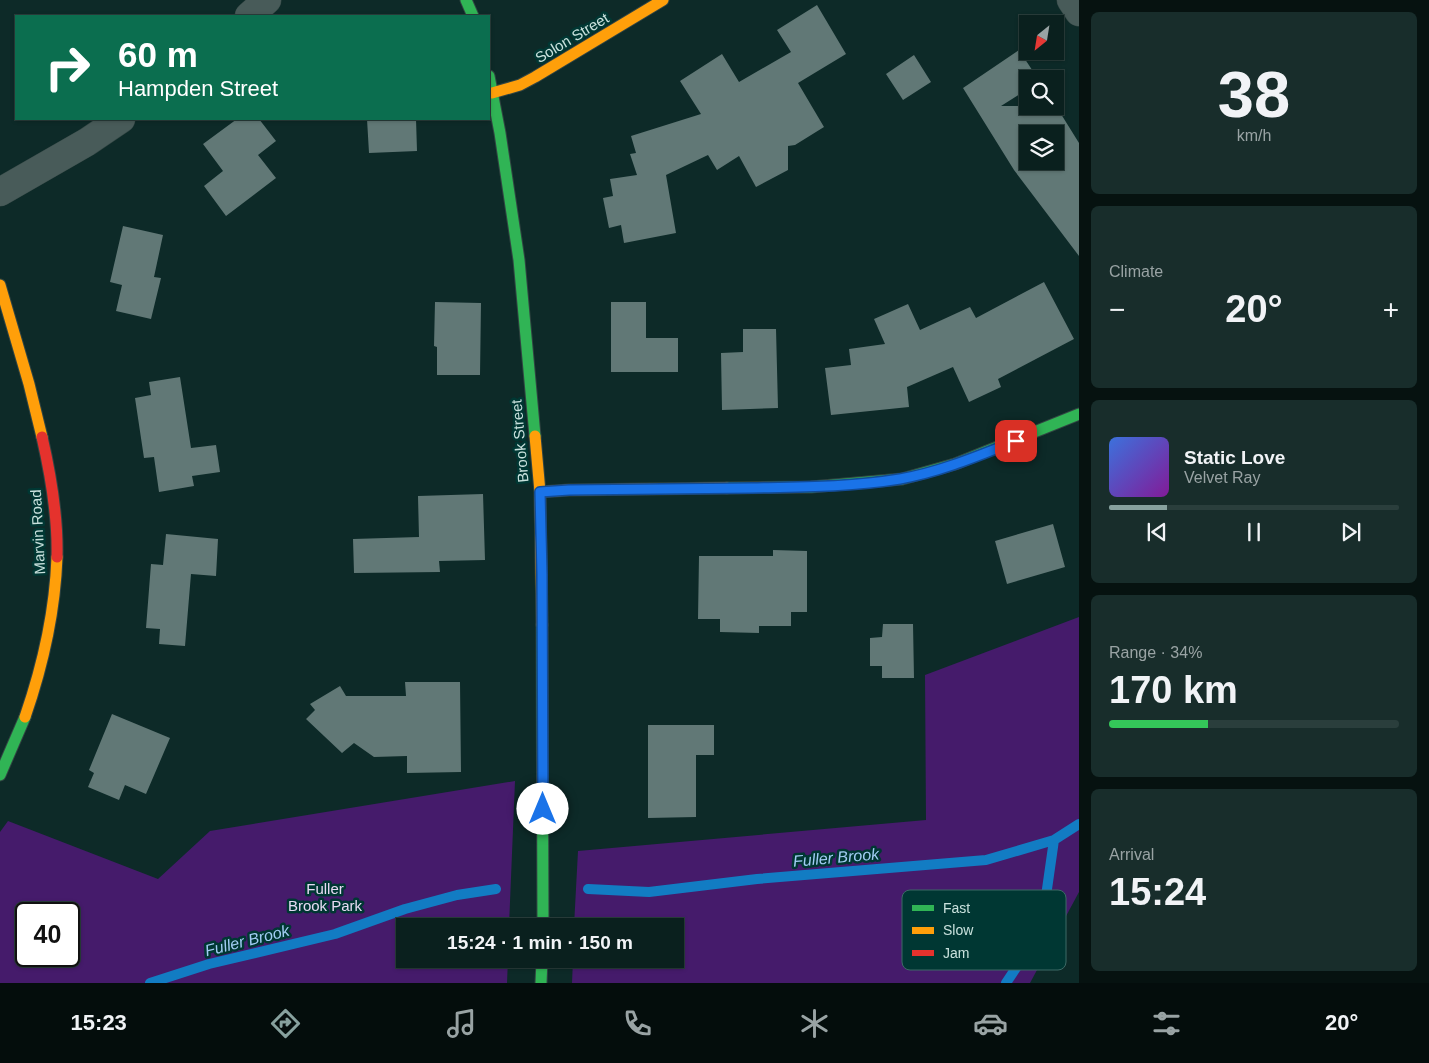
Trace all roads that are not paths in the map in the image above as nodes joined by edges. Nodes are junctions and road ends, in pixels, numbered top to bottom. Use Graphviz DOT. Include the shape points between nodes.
graph roads {
  1 [pos="267,0"];
  2 [pos="466,0"];
  3 [pos="663,0"];
  4 [pos="1071,0"];
  5 [pos="1079,12"];
  6 [pos="250,15"];
  7 [pos="473,15"];
  8 [pos="490,82"];
  9 [pos="492,93"];
  10 [pos="119,120"];
  11 [pos="0,192"];
  12 [pos="0,285"];
  13 [pos="1079,414"];
  14 [pos="540,492"];
  15 [pos="0,776"];
  16 [pos="543,918"];
  17 [pos="542,968"];
  18 [pos="541,983"];
  1 -- 6 [label="street"];
  2 -- 7 [label="street"];
  3 -- 9 [label="street, Solon Street" via="535,78"];
  4 -- 5 [label="street"];
  8 -- 9 [label="street, Brook Street"];
  9 -- 14 [label="street, Brook Street" via="519,260"];
  10 -- 11 [label="street"];
  12 -- 15 [label="street, Marvin Road" via="46,455 57,554 52,613 40,670 21,729"];
  13 -- 14 [label="street" via="955,464 902,479 811,487"];
  14 -- 16 [label="street, Brook Street"];
  17 -- 18 [label="street"];
}
